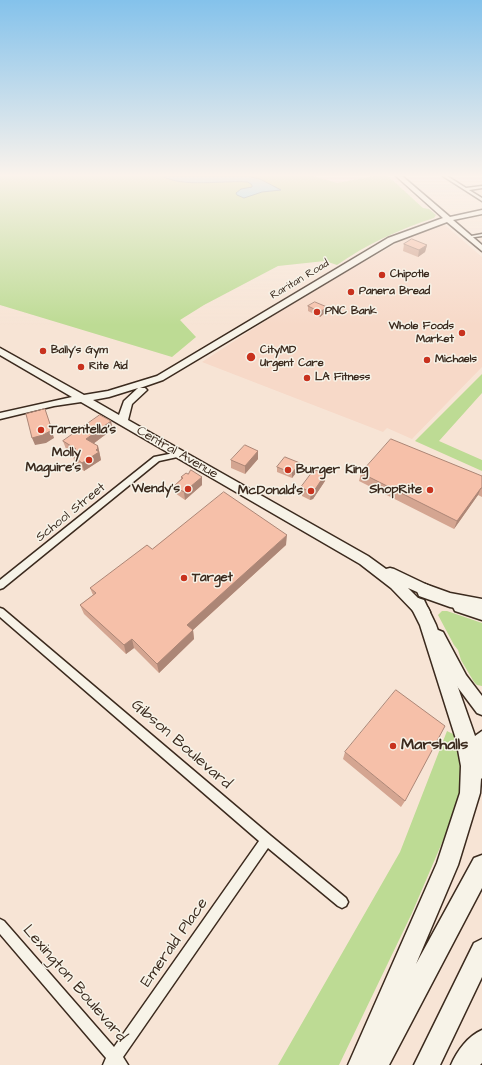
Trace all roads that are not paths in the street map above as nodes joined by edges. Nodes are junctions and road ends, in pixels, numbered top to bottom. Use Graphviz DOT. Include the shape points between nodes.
graph roads {
  1 [pos="427,226"];
  2 [pos="456,226"];
  3 [pos="482,235"];
  4 [pos="468,237"];
  5 [pos="482,249"];
  6 [pos="0,351"];
  7 [pos="160,378"];
  8 [pos="61,386"];
  9 [pos="142,390"];
  10 [pos="83,399"];
  11 [pos="54,403"];
  12 [pos="92,404"];
  13 [pos="0,416"];
  14 [pos="0,421"];
  15 [pos="123,421"];
  16 [pos="162,444"];
  17 [pos="179,454"];
  18 [pos="157,459"];
  19 [pos="0,584"];
  20 [pos="421,598"];
  21 [pos="482,606"];
  22 [pos="0,612"];
  23 [pos="482,614"];
  24 [pos="482,708"];
  25 [pos="482,741"];
  26 [pos="470,793"];
  27 [pos="267,840"];
  28 [pos="482,866"];
  29 [pos="342,902"];
  30 [pos="0,924"];
  31 [pos="482,951"];
  32 [pos="482,1043"];
  33 [pos="116,1063"];
  34 [pos="361,1065"];
  35 [pos="376,1065"];
  36 [pos="426,1065"];
  37 [pos="464,1065"];
  1 -- 7 [label="main road, Raritan Road" via="391,240"];
  2 -- 4 [label="main road"];
  3 -- 4 [label="street"];
  4 -- 5 [label="main road"];
  6 -- 8 [label="main road, Central Avenue"];
  7 -- 9 [label="main road, Raritan Road"];
  7 -- 10 [label="main road, Raritan Road" via="116,393"];
  8 -- 10 [label="main road, Central Avenue"];
  8 -- 11 [label="main road" via="59,399"];
  9 -- 12 [label="main road, Raritan Road"];
  9 -- 15 [label="main road" via="125,406"];
  10 -- 11 [label="main road, Raritan Road"];
  10 -- 12 [label="main road, Central Avenue"];
  11 -- 13 [label="main road, Raritan Road"];
  12 -- 14 [label="main road, Raritan Road"];
  12 -- 15 [label="main road, Central Avenue"];
  15 -- 16 [label="main road, Central Avenue"];
  16 -- 17 [label="main road, Central Avenue"];
  16 -- 18 [label="street"];
  17 -- 18 [label="street, School Street"];
  17 -- 20 [label="main road, Central Avenue" via="354,554"];
  18 -- 19 [label="street, School Street"];
  20 -- 21 [label="highway"];
  20 -- 23 [label="main road, Central Avenue" via="452,604"];
  20 -- 24 [label="main road, Central Avenue" via="461,680"];
  20 -- 26 [label="highway" via="466,739 471,766"];
  22 -- 27 [label="street, Gibson Boulevard"];
  25 -- 26 [label="highway"];
  26 -- 34 [label="highway" via="447,865"];
  27 -- 29 [label="street, Gibson Boulevard"];
  27 -- 33 [label="street, Emerald Place"];
  28 -- 35 [label="highway"];
  30 -- 33 [label="street, Lexington Boulevard"];
  31 -- 36 [label="highway"];
  32 -- 37 [label="highway"];
}
